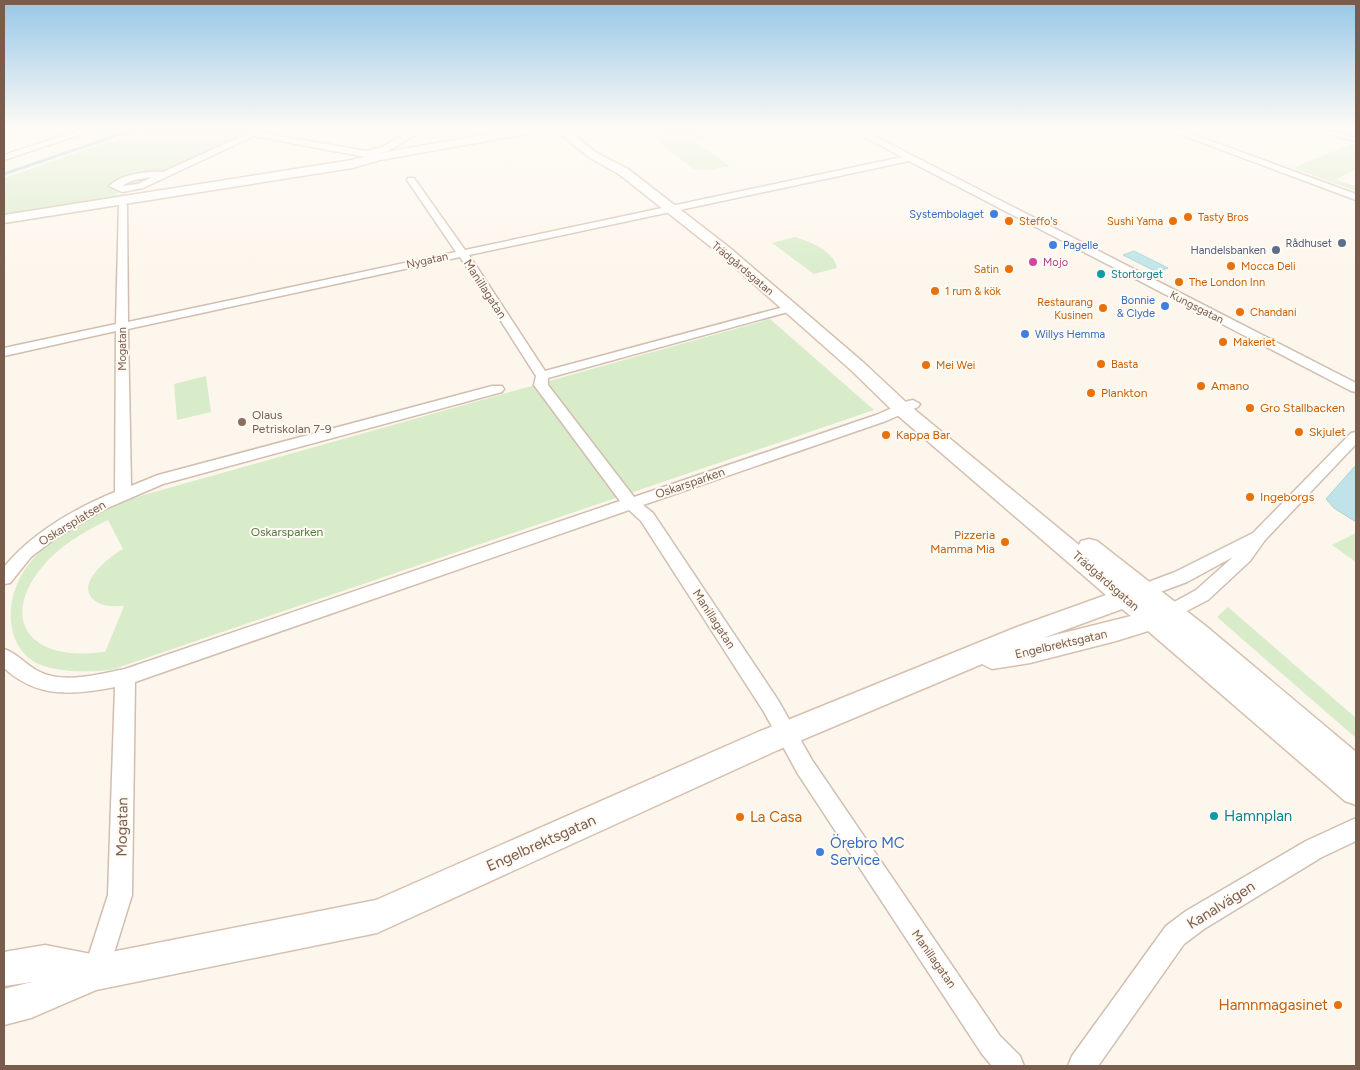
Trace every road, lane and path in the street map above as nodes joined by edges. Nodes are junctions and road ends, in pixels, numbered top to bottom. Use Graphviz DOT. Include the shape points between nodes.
graph roads {
  1 [pos="268,178"];
  2 [pos="631,178"];
  3 [pos="813,178"];
  4 [pos="948,178"];
  5 [pos="1303,178"];
  6 [pos="411,180"];
  7 [pos="178,193"];
  8 [pos="1356,197"];
  9 [pos="122,205"];
  10 [pos="668,208"];
  11 [pos="4,219"];
  12 [pos="4,224"];
  13 [pos="462,253"];
  14 [pos="791,308"];
  15 [pos="122,326"];
  16 [pos="4,352"];
  17 [pos="542,376"];
  18 [pos="1356,388"];
  19 [pos="497,389"];
  20 [pos="908,406"];
  21 [pos="1356,436"];
  22 [pos="123,494"];
  23 [pos="630,503"];
  24 [pos="1259,536"];
  25 [pos="4,578"];
  26 [pos="1134,594"];
  27 [pos="1161,616"];
  28 [pos="4,657"];
  29 [pos="968,657"];
  30 [pos="125,677"];
  31 [pos="786,736"];
  32 [pos="1356,770"];
  33 [pos="1356,791"];
  34 [pos="1356,829"];
  35 [pos="4,969"];
  36 [pos="96,973"];
  37 [pos="4,1007"];
  38 [pos="1010,1066"];
  39 [pos="1082,1066"];
  1 -- 7 [label="main road"];
  2 -- 10 [label="main road, Trädgårdsgatan"];
  3 -- 10 [label="street, Nygatan"];
  4 -- 18 [label="street, Kungsgatan"];
  5 -- 8 [label="street"];
  6 -- 13 [label="street, Manillagatan"];
  7 -- 9 [label="main road"];
  7 -- 11 [label="main road"];
  9 -- 12 [label="main road"];
  9 -- 15 [label="street, Mogatan"];
  10 -- 13 [label="street, Nygatan"];
  10 -- 14 [label="main road, Trädgårdsgatan" via="725,251"];
  13 -- 15 [label="street, Nygatan"];
  13 -- 17 [label="street, Manillagatan"];
  14 -- 17 [label="street"];
  14 -- 20 [label="main road, Trädgårdsgatan"];
  15 -- 16 [label="street, Nygatan"];
  15 -- 22 [label="street, Mogatan"];
  17 -- 23 [label="street, Manillagatan" via="541,384"];
  19 -- 22 [label="street" via="158,480"];
  20 -- 23 [label="street, Oskarsparken"];
  20 -- 26 [label="main road, Trädgårdsgatan"];
  21 -- 24 [label="street, Engelbrektsgatan"];
  22 -- 25 [label="street, Oskarsplatsen" via="47,536 25,553"];
  23 -- 30 [label="street, Oskarsparken"];
  23 -- 31 [label="street, Manillagatan" via="647,518 770,706"];
  24 -- 26 [label="street, Engelbrektsgatan" via="1181,577"];
  24 -- 27 [label="street, Engelbrektsgatan" via="1244,557 1202,595"];
  26 -- 27 [label="main road, Trädgårdsgatan"];
  26 -- 29 [label="main road, Engelbrektsgatan"];
  27 -- 29 [label="main road, Engelbrektsgatan" via="1030,652 999,658"];
  27 -- 32 [label="main road, Trädgårdsgatan"];
  27 -- 33 [label="main road, Trädgårdsgatan"];
  28 -- 30 [label="street" via="16,669 41,683 71,686"];
  29 -- 31 [label="main road, Engelbrektsgatan"];
  30 -- 36 [label="street, Mogatan" via="120,895"];
  31 -- 36 [label="main road, Engelbrektsgatan" via="768,741 377,916"];
  31 -- 38 [label="street, Manillagatan" via="991,1045"];
  34 -- 39 [label="street, Kanalvägen" via="1314,849 1175,935"];
  35 -- 36 [label="main road, Engelbrektsgatan" via="45,962"];
  36 -- 37 [label="main road, Engelbrektsgatan" via="31,1000"];
}
